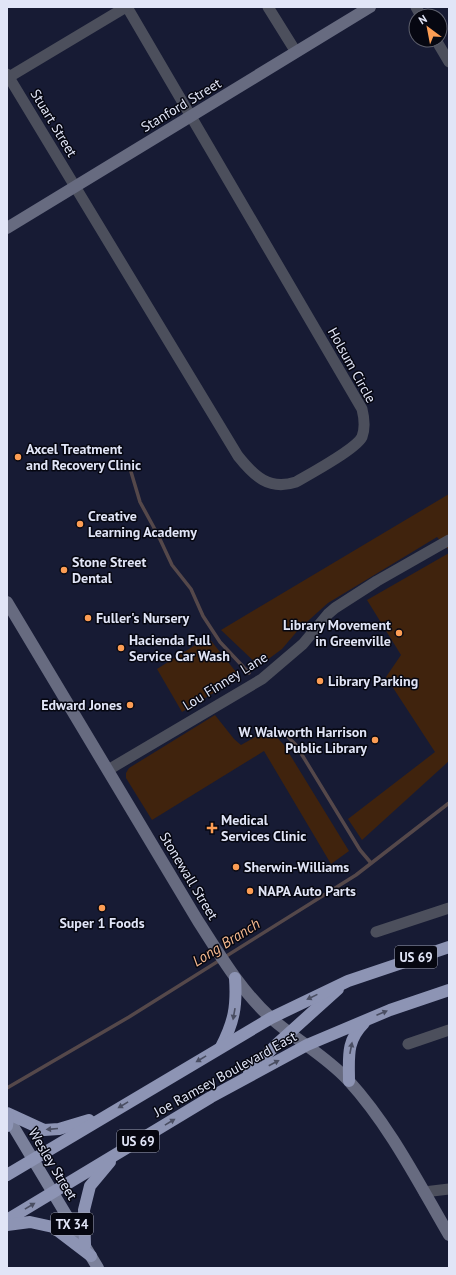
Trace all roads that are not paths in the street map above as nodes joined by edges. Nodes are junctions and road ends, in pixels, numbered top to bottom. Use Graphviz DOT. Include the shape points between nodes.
graph roads {
  1 [pos="126,7"];
  2 [pos="268,7"];
  3 [pos="370,7"];
  4 [pos="441,48"];
  5 [pos="296,52"];
  6 [pos="449,62"];
  7 [pos="8,76"];
  8 [pos="190,117"];
  9 [pos="75,187"];
  10 [pos="7,228"];
  11 [pos="449,540"];
  12 [pos="7,602"];
  13 [pos="108,770"];
  14 [pos="449,908"];
  15 [pos="376,932"];
  16 [pos="449,947"];
  17 [pos="233,975"];
  18 [pos="348,981"];
  19 [pos="449,990"];
  20 [pos="271,1018"];
  21 [pos="367,1020"];
  22 [pos="449,1030"];
  23 [pos="290,1032"];
  24 [pos="408,1044"];
  25 [pos="307,1045"];
  26 [pos="221,1047"];
  27 [pos="241,1080"];
  28 [pos="349,1081"];
  29 [pos="104,1116"];
  30 [pos="7,1118"];
  31 [pos="117,1154"];
  32 [pos="33,1159"];
  33 [pos="7,1175"];
  34 [pos="449,1189"];
  35 [pos="53,1192"];
  36 [pos="424,1192"];
  37 [pos="7,1220"];
  38 [pos="7,1226"];
  39 [pos="449,1235"];
  40 [pos="84,1245"];
  41 [pos="91,1256"];
  42 [pos="98,1268"];
  1 -- 7 [label="street"];
  1 -- 8 [label="street, Holsum Circle"];
  2 -- 5 [label="street"];
  3 -- 5 [label="street, Stanford Street"];
  4 -- 6 [label="street"];
  5 -- 8 [label="street, Stanford Street"];
  7 -- 9 [label="street, Stuart Street"];
  8 -- 9 [label="street, Stanford Street"];
  8 -- 9 [label="street, Holsum Circle" via="362,409 362,436 354,446 296,482 286,486 264,480 252,473 238,456"];
  9 -- 10 [label="street, Stanford Street"];
  11 -- 13 [label="street, Lou Finney Lane" via="335,608 303,644 262,679"];
  12 -- 13 [label="street, Stonewall Street"];
  13 -- 17 [label="street, Stonewall Street"];
  14 -- 15 [label="street"];
  16 -- 18 [label="highway, Joe Ramsey Boulevard East / US 69"];
  17 -- 20 [label="street, Stonewall Street"];
  17 -- 26 [label="highway, one-way" via="237,997 234,1017"];
  18 -- 20 [label="highway, Joe Ramsey Boulevard East / US 69, one-way"];
  18 -- 23 [label="highway"];
  21 -- 19 [label="highway, Joe Ramsey Boulevard East / US 69, one-way"];
  20 -- 23 [label="street, Stonewall Street"];
  20 -- 26 [label="highway, Joe Ramsey Boulevard East / US 69"];
  21 -- 25 [label="highway, Joe Ramsey Boulevard East / US 69"];
  28 -- 21 [label="highway, one-way" via="351,1044 355,1032"];
  22 -- 24 [label="street"];
  23 -- 25 [label="street, Stonewall Street"];
  23 -- 27 [label="highway"];
  27 -- 25 [label="highway, Joe Ramsey Boulevard East / US 69, one-way"];
  25 -- 28 [label="street, Stonewall Street"];
  26 -- 29 [label="highway, Joe Ramsey Boulevard East / US 69, one-way"];
  31 -- 27 [label="highway, Joe Ramsey Boulevard East / US 69, one-way"];
  28 -- 36 [label="street, Stonewall Street" via="388,1131"];
  29 -- 30 [label="highway, one-way" via="59,1129 44,1130"];
  29 -- 32 [label="highway, Joe Ramsey Boulevard East / US 69"];
  30 -- 32 [label="main road, Wesley Street / TX 34"];
  31 -- 35 [label="highway, Joe Ramsey Boulevard East / US 69"];
  31 -- 40 [label="highway" via="90,1186 84,1210"];
  32 -- 33 [label="highway, Joe Ramsey Boulevard East / US 69"];
  32 -- 35 [label="main road, Wesley Street / TX 34"];
  34 -- 36 [label="street"];
  37 -- 35 [label="highway, Joe Ramsey Boulevard East / US 69, one-way"];
  35 -- 40 [label="main road, Wesley Street / TX 34"];
  36 -- 39 [label="street, Stonewall Street"];
  38 -- 41 [label="highway" via="30,1222 53,1226"];
  40 -- 41 [label="main road, Wesley Street / TX 34"];
  41 -- 42 [label="main road, Wesley Street / TX 34"];
}
